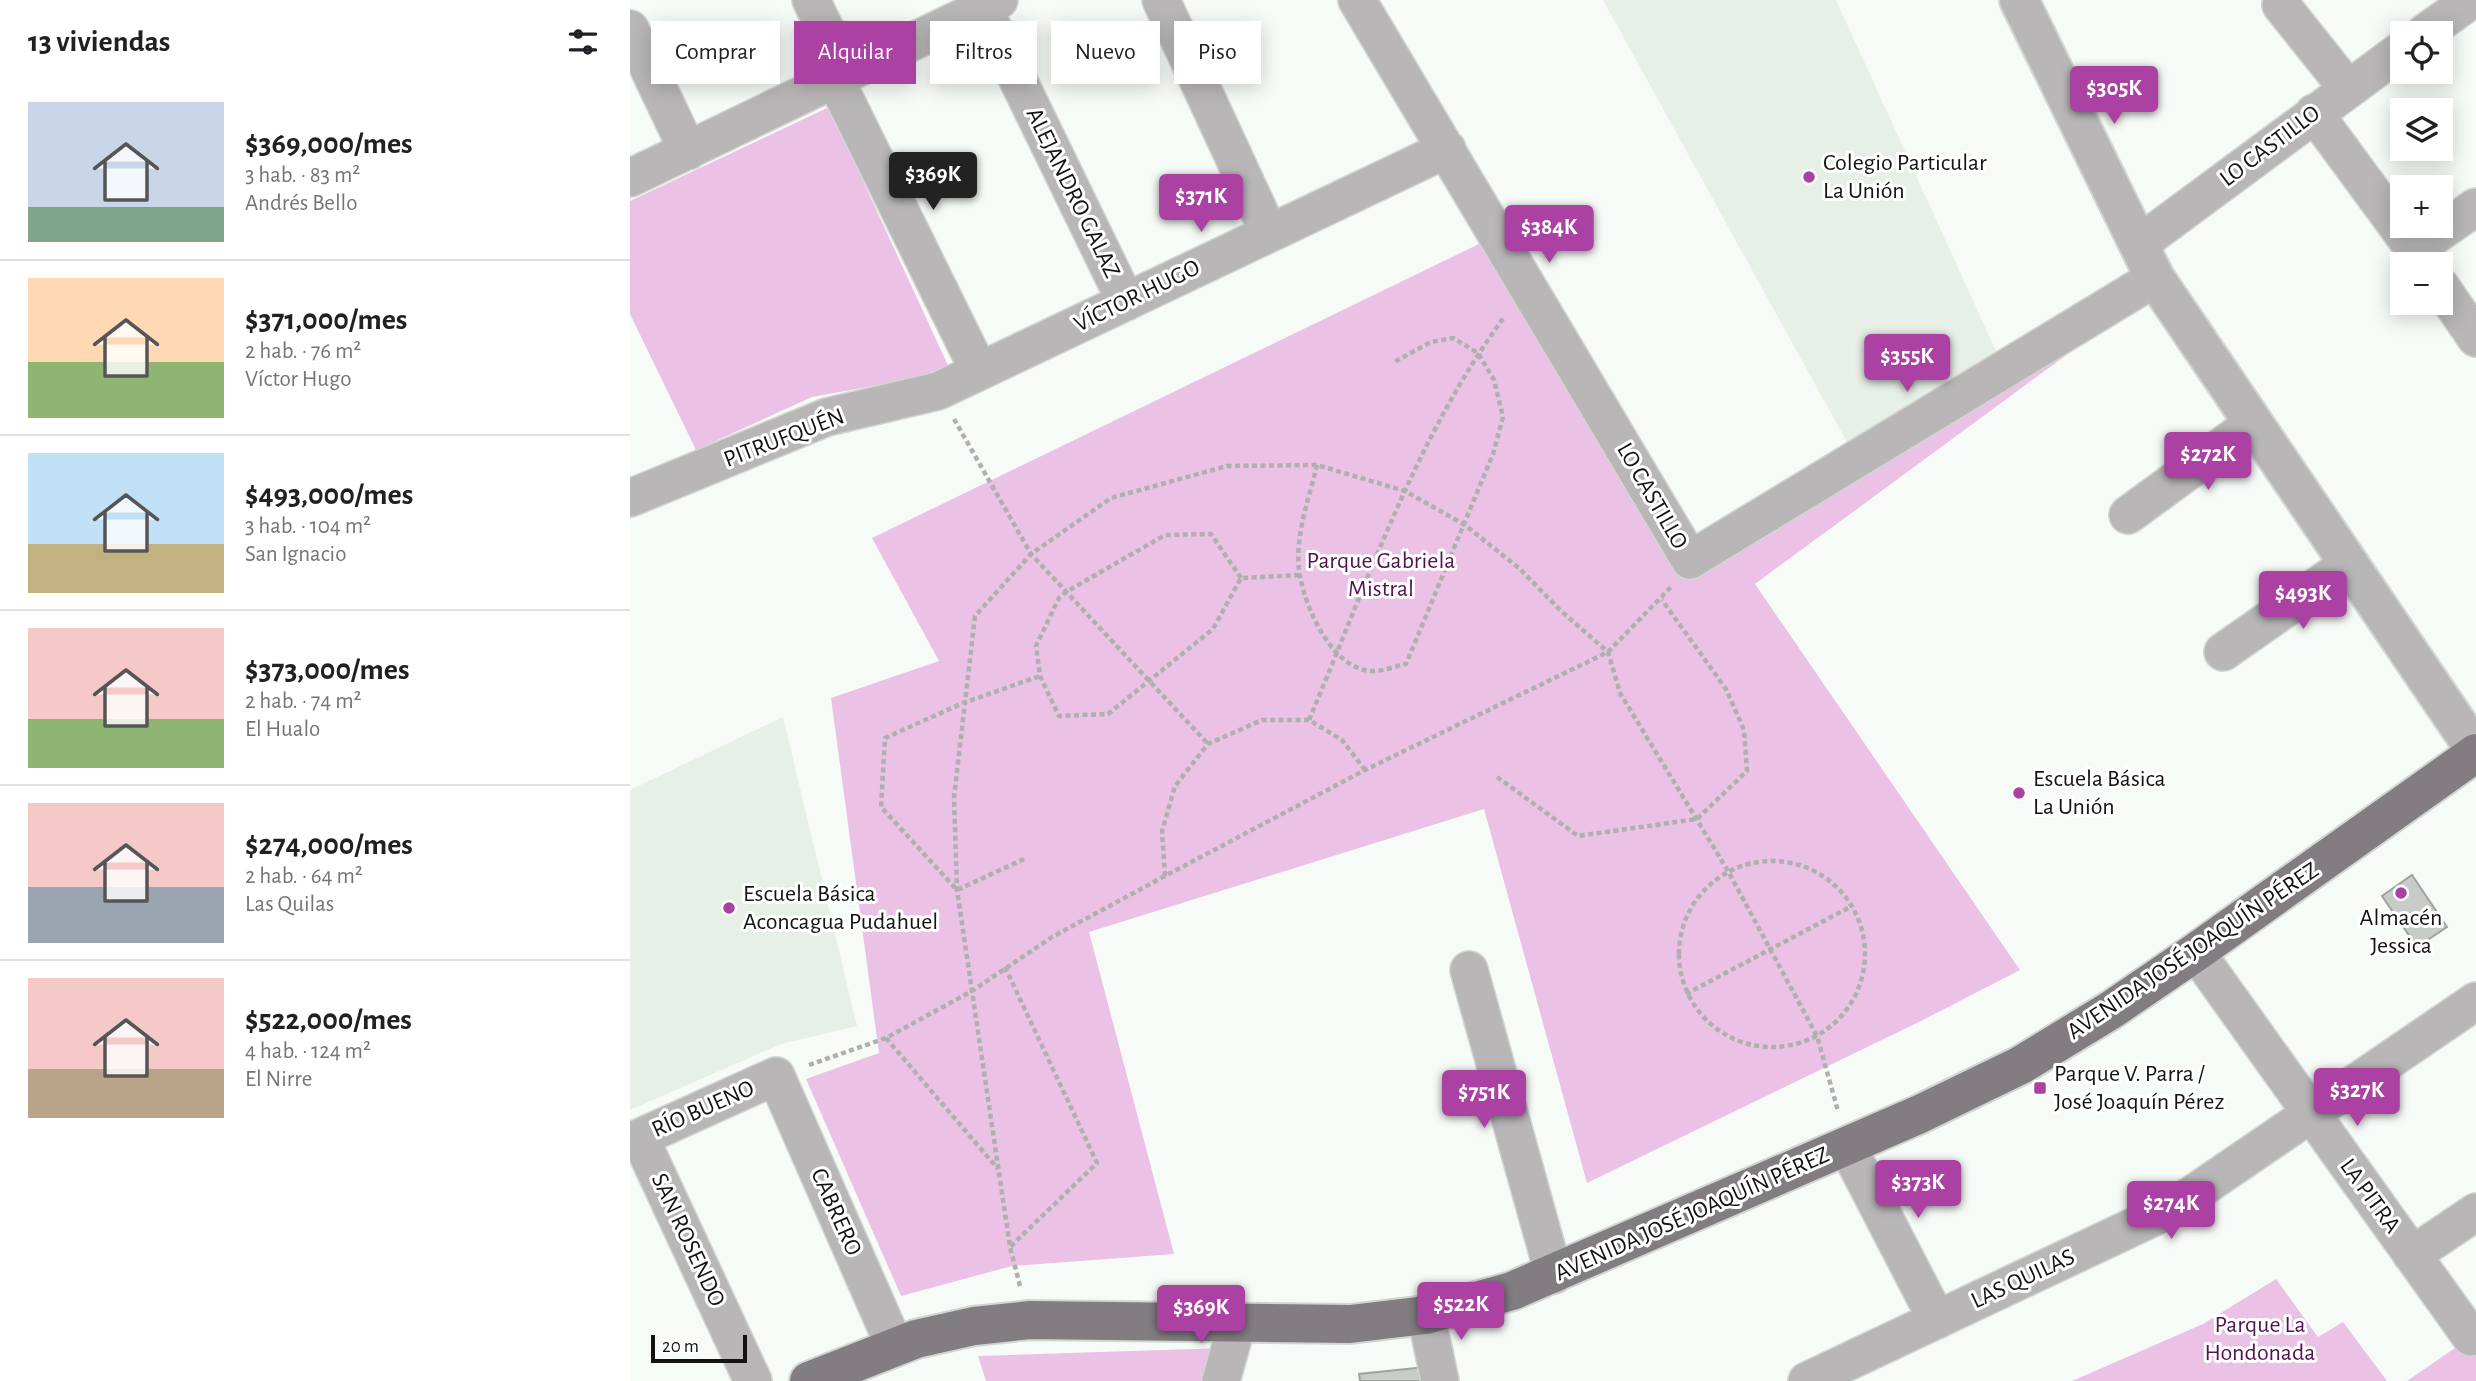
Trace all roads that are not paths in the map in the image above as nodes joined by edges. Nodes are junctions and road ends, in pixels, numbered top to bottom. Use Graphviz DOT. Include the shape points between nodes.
graph roads {
  1 [pos="811,0"];
  2 [pos="1161,0"];
  3 [pos="1357,0"];
  4 [pos="2019,0"];
  5 [pos="2471,0"];
  6 [pos="991,4"];
  7 [pos="2281,5"];
  8 [pos="819,21"];
  9 [pos="2442,21"];
  10 [pos="630,29"];
  11 [pos="916,40"];
  12 [pos="2390,58"];
  13 [pos="827,84"];
  14 [pos="844,84"];
  15 [pos="2348,89"];
  16 [pos="2314,113"];
  17 [pos="1447,149"];
  18 [pos="688,151"];
  19 [pos="630,178"];
  20 [pos="2476,207"];
  21 [pos="1269,233"];
  22 [pos="2139,244"];
  23 [pos="2417,252"];
  24 [pos="2425,252"];
  25 [pos="2155,278"];
  26 [pos="1126,302"];
  27 [pos="2453,305"];
  28 [pos="2476,338"];
  29 [pos="979,371"];
  30 [pos="2254,423"];
  31 [pos="630,498"];
  32 [pos="2127,515"];
  33 [pos="2349,564"];
  34 [pos="2223,652"];
  35 [pos="2476,752"];
  36 [pos="2196,952"];
  37 [pos="1469,970"];
  38 [pos="2476,1001"];
  39 [pos="776,1076"];
  40 [pos="2312,1114"];
  41 [pos="635,1140"];
  42 [pos="1847,1146"];
  43 [pos="2476,1212"];
  44 [pos="2412,1255"];
  45 [pos="1554,1275"];
  46 [pos="1426,1315"];
  47 [pos="1937,1320"];
  48 [pos="1237,1324"];
  49 [pos="2470,1337"];
  50 [pos="895,1347"];
  51 [pos="754,1381"];
  52 [pos="809,1381"];
  53 [pos="1221,1381"];
  54 [pos="1440,1381"];
  55 [pos="1807,1381"];
  1 -- 8 [label="street"];
  2 -- 21 [label="street"];
  3 -- 17 [label="street, LO CASTILLO"];
  4 -- 22 [label="street"];
  5 -- 9 [label="street"];
  6 -- 11 [label="street"];
  6 -- 26 [label="street, ALEJANDRO GALAZ"];
  7 -- 15 [label="street"];
  10 -- 18 [label="street"];
  12 -- 15 [label="street, LO CASTILLO"];
  13 -- 18 [label="street"];
  14 -- 29 [label="street"];
  15 -- 16 [label="street, LO CASTILLO"];
  16 -- 22 [label="street, LO CASTILLO"];
  16 -- 23 [label="street"];
  17 -- 21 [label="street, VÍCTOR HUGO"];
  17 -- 25 [label="street, LO CASTILLO" via="1690,560"];
  18 -- 19 [label="street"];
  20 -- 24 [label="street"];
  21 -- 26 [label="street, VÍCTOR HUGO"];
  22 -- 25 [label="street"];
  25 -- 30 [label="street"];
  26 -- 29 [label="street, VÍCTOR HUGO"];
  27 -- 28 [label="street"];
  29 -- 31 [label="street, PITRUFQUÉN" via="938,391 827,417"];
  30 -- 32 [label="street"];
  30 -- 33 [label="street"];
  33 -- 34 [label="street"];
  33 -- 35 [label="street"];
  35 -- 36 [label="main road, AVENIDA JOSÉ JOAQUÍN PÉREZ"];
  36 -- 40 [label="street, LA PITRA"];
  36 -- 42 [label="main road, AVENIDA JOSÉ JOAQUÍN PÉREZ" via="2021,1065"];
  37 -- 45 [label="street"];
  38 -- 40 [label="street, LAS QUILAS"];
  39 -- 41 [label="street, RÍO BUENO"];
  39 -- 50 [label="street, CABRERO"];
  40 -- 44 [label="street, LA PITRA"];
  40 -- 47 [label="street, LAS QUILAS" via="2171,1209"];
  41 -- 51 [label="street, SAN ROSENDO"];
  42 -- 45 [label="main road, AVENIDA JOSÉ JOAQUÍN PÉREZ"];
  42 -- 47 [label="street"];
  43 -- 44 [label="street"];
  44 -- 49 [label="street, LA PITRA"];
  45 -- 46 [label="main road, AVENIDA JOSÉ JOAQUÍN PÉREZ"];
  46 -- 48 [label="main road, AVENIDA JOSÉ JOAQUÍN PÉREZ" via="1350,1324"];
  46 -- 54 [label="street"];
  47 -- 55 [label="street, LAS QUILAS"];
  48 -- 50 [label="main road, AVENIDA JOSÉ JOAQUÍN PÉREZ" via="1030,1320 974,1326"];
  48 -- 53 [label="street"];
  50 -- 52 [label="main road, AVENIDA JOSÉ JOAQUÍN PÉREZ"];
}
